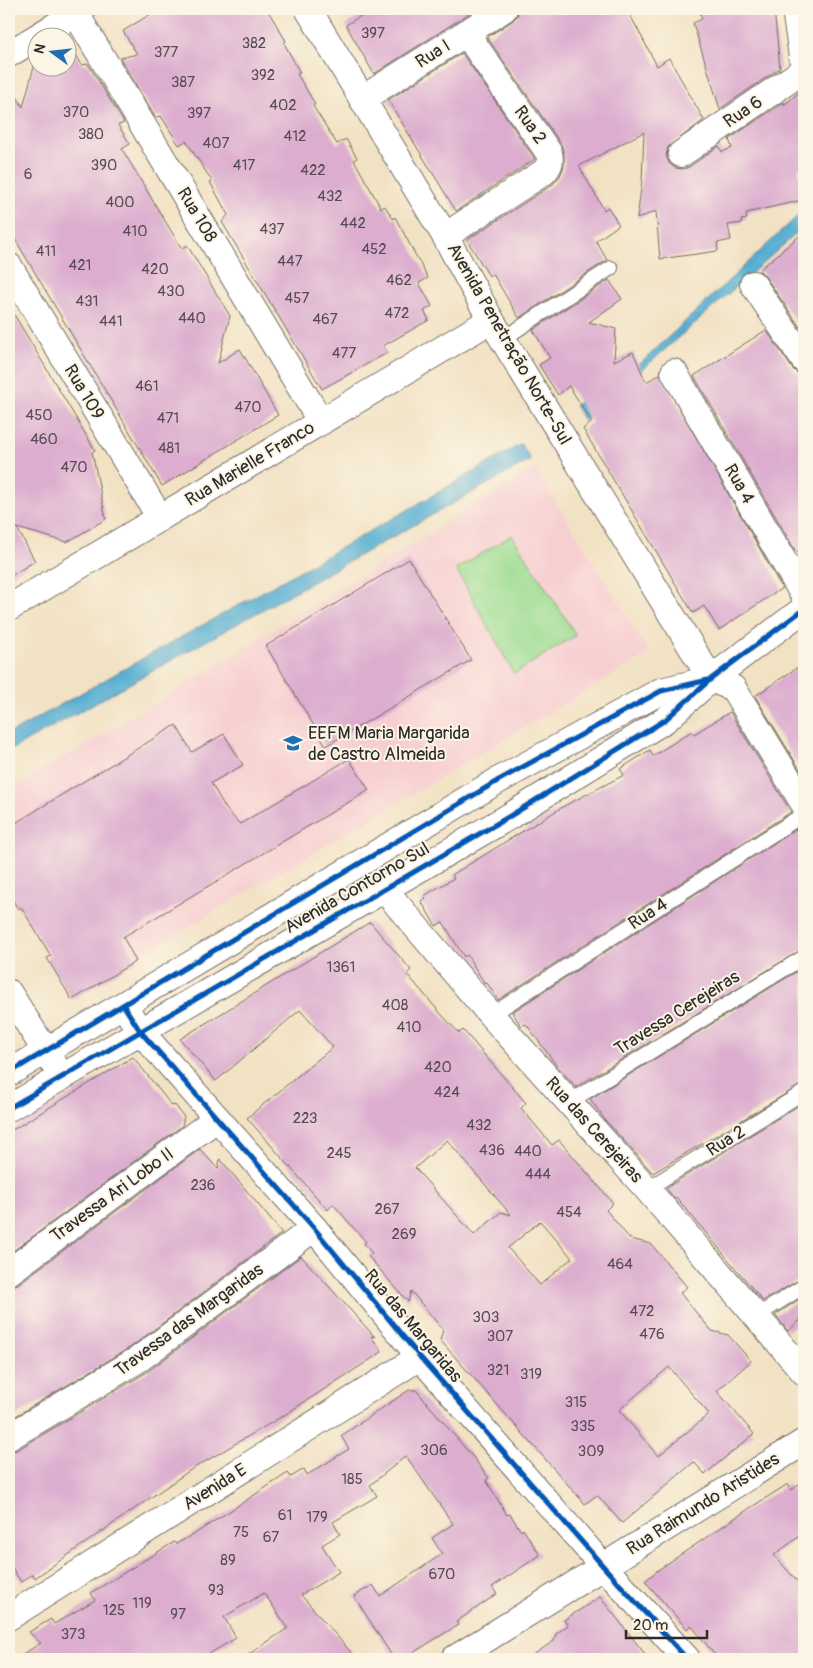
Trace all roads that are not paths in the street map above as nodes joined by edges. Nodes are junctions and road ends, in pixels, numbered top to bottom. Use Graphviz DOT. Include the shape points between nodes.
graph roads {
  1 [pos="308,9"];
  2 [pos="504,9"];
  3 [pos="795,9"];
  4 [pos="77,10"];
  5 [pos="466,33"];
  6 [pos="9,54"];
  7 [pos="804,70"];
  8 [pos="362,98"];
  9 [pos="681,154"];
  10 [pos="445,236"];
  11 [pos="9,266"];
  12 [pos="611,268"];
  13 [pos="752,284"];
  14 [pos="497,329"];
  15 [pos="804,360"];
  16 [pos="674,372"];
  17 [pos="321,422"];
  18 [pos="160,518"];
  19 [pos="804,596"];
  20 [pos="9,608"];
  21 [pos="804,609"];
  22 [pos="710,679"];
  23 [pos="804,804"];
  24 [pos="804,814"];
  25 [pos="383,888"];
  26 [pos="804,956"];
  27 [pos="9,992"];
  28 [pos="124,1006"];
  29 [pos="491,1015"];
  30 [pos="140,1031"];
  31 [pos="46,1051"];
  32 [pos="9,1073"];
  33 [pos="62,1077"];
  34 [pos="804,1092"];
  35 [pos="569,1102"];
  36 [pos="9,1108"];
  37 [pos="216,1119"];
  38 [pos="648,1189"];
  39 [pos="314,1228"];
  40 [pos="9,1272"];
  41 [pos="804,1286"];
  42 [pos="755,1317"];
  43 [pos="420,1357"];
  44 [pos="804,1372"];
  45 [pos="9,1438"];
  46 [pos="804,1442"];
  47 [pos="603,1566"];
  48 [pos="9,1617"];
  49 [pos="454,1659"];
  50 [pos="687,1659"];
  1 -- 8 [label="street, Avenida Penetração Norte-Sul"];
  2 -- 5 [label="street, Rua I"];
  3 -- 7 [label="street"];
  4 -- 6 [label="street"];
  4 -- 17 [label="street, Rua 108"];
  5 -- 8 [label="street, Rua I"];
  5 -- 10 [label="street, Rua 2" via="550,159 544,172"];
  7 -- 9 [label="street, Rua 6"];
  8 -- 10 [label="street, Avenida Penetração Norte-Sul"];
  10 -- 14 [label="street, Avenida Penetração Norte-Sul"];
  11 -- 18 [label="street, Rua 109"];
  12 -- 14 [label="lane"];
  13 -- 15 [label="street"];
  14 -- 17 [label="street, Rua Marielle Franco"];
  14 -- 22 [label="street, Avenida Penetração Norte-Sul"];
  16 -- 19 [label="street, Rua 4"];
  17 -- 18 [label="street, Rua Marielle Franco"];
  18 -- 20 [label="street, Rua Marielle Franco"];
  21 -- 22 [label="street, Avenida Contorno Sul"];
  22 -- 23 [label="street" via="733,688"];
  22 -- 25 [label="street, Avenida Contorno Sul" via="665,720 510,816"];
  22 -- 28 [label="street, Avenida Contorno Sul" via="661,691 499,780"];
  24 -- 29 [label="lane, Rua 4"];
  25 -- 29 [label="street, Rua das Cerejeiras"];
  25 -- 30 [label="street, Avenida Contorno Sul"];
  26 -- 35 [label="lane, Travessa Cerejeiras"];
  27 -- 31 [label="street"];
  28 -- 30 [label="street, Rua das Margaridas"];
  28 -- 31 [label="street, Avenida Contorno Sul"];
  29 -- 35 [label="street, Rua das Cerejeiras"];
  30 -- 33 [label="street, Avenida Contorno Sul"];
  30 -- 37 [label="street, Rua das Margaridas"];
  31 -- 32 [label="street, Avenida Contorno Sul"];
  31 -- 33 [label="street"];
  33 -- 36 [label="street, Avenida Contorno Sul"];
  34 -- 38 [label="lane, Rua 2"];
  35 -- 38 [label="street, Rua das Cerejeiras"];
  37 -- 39 [label="street, Rua das Margaridas"];
  37 -- 40 [label="street, Travessa Ari Lobo II"];
  38 -- 42 [label="street, Rua das Cerejeiras"];
  39 -- 43 [label="street, Rua das Margaridas"];
  39 -- 45 [label="street, Travessa das Margaridas" via="139,1360"];
  41 -- 42 [label="lane"];
  42 -- 44 [label="street, Rua das Cerejeiras"];
  43 -- 47 [label="street, Rua das Margaridas"];
  43 -- 48 [label="street, Avenida E"];
  46 -- 47 [label="street, Rua Raimundo Aristides"];
  47 -- 49 [label="street, Rua Raimundo Aristides"];
  47 -- 50 [label="street, Rua das Margaridas"];
}
